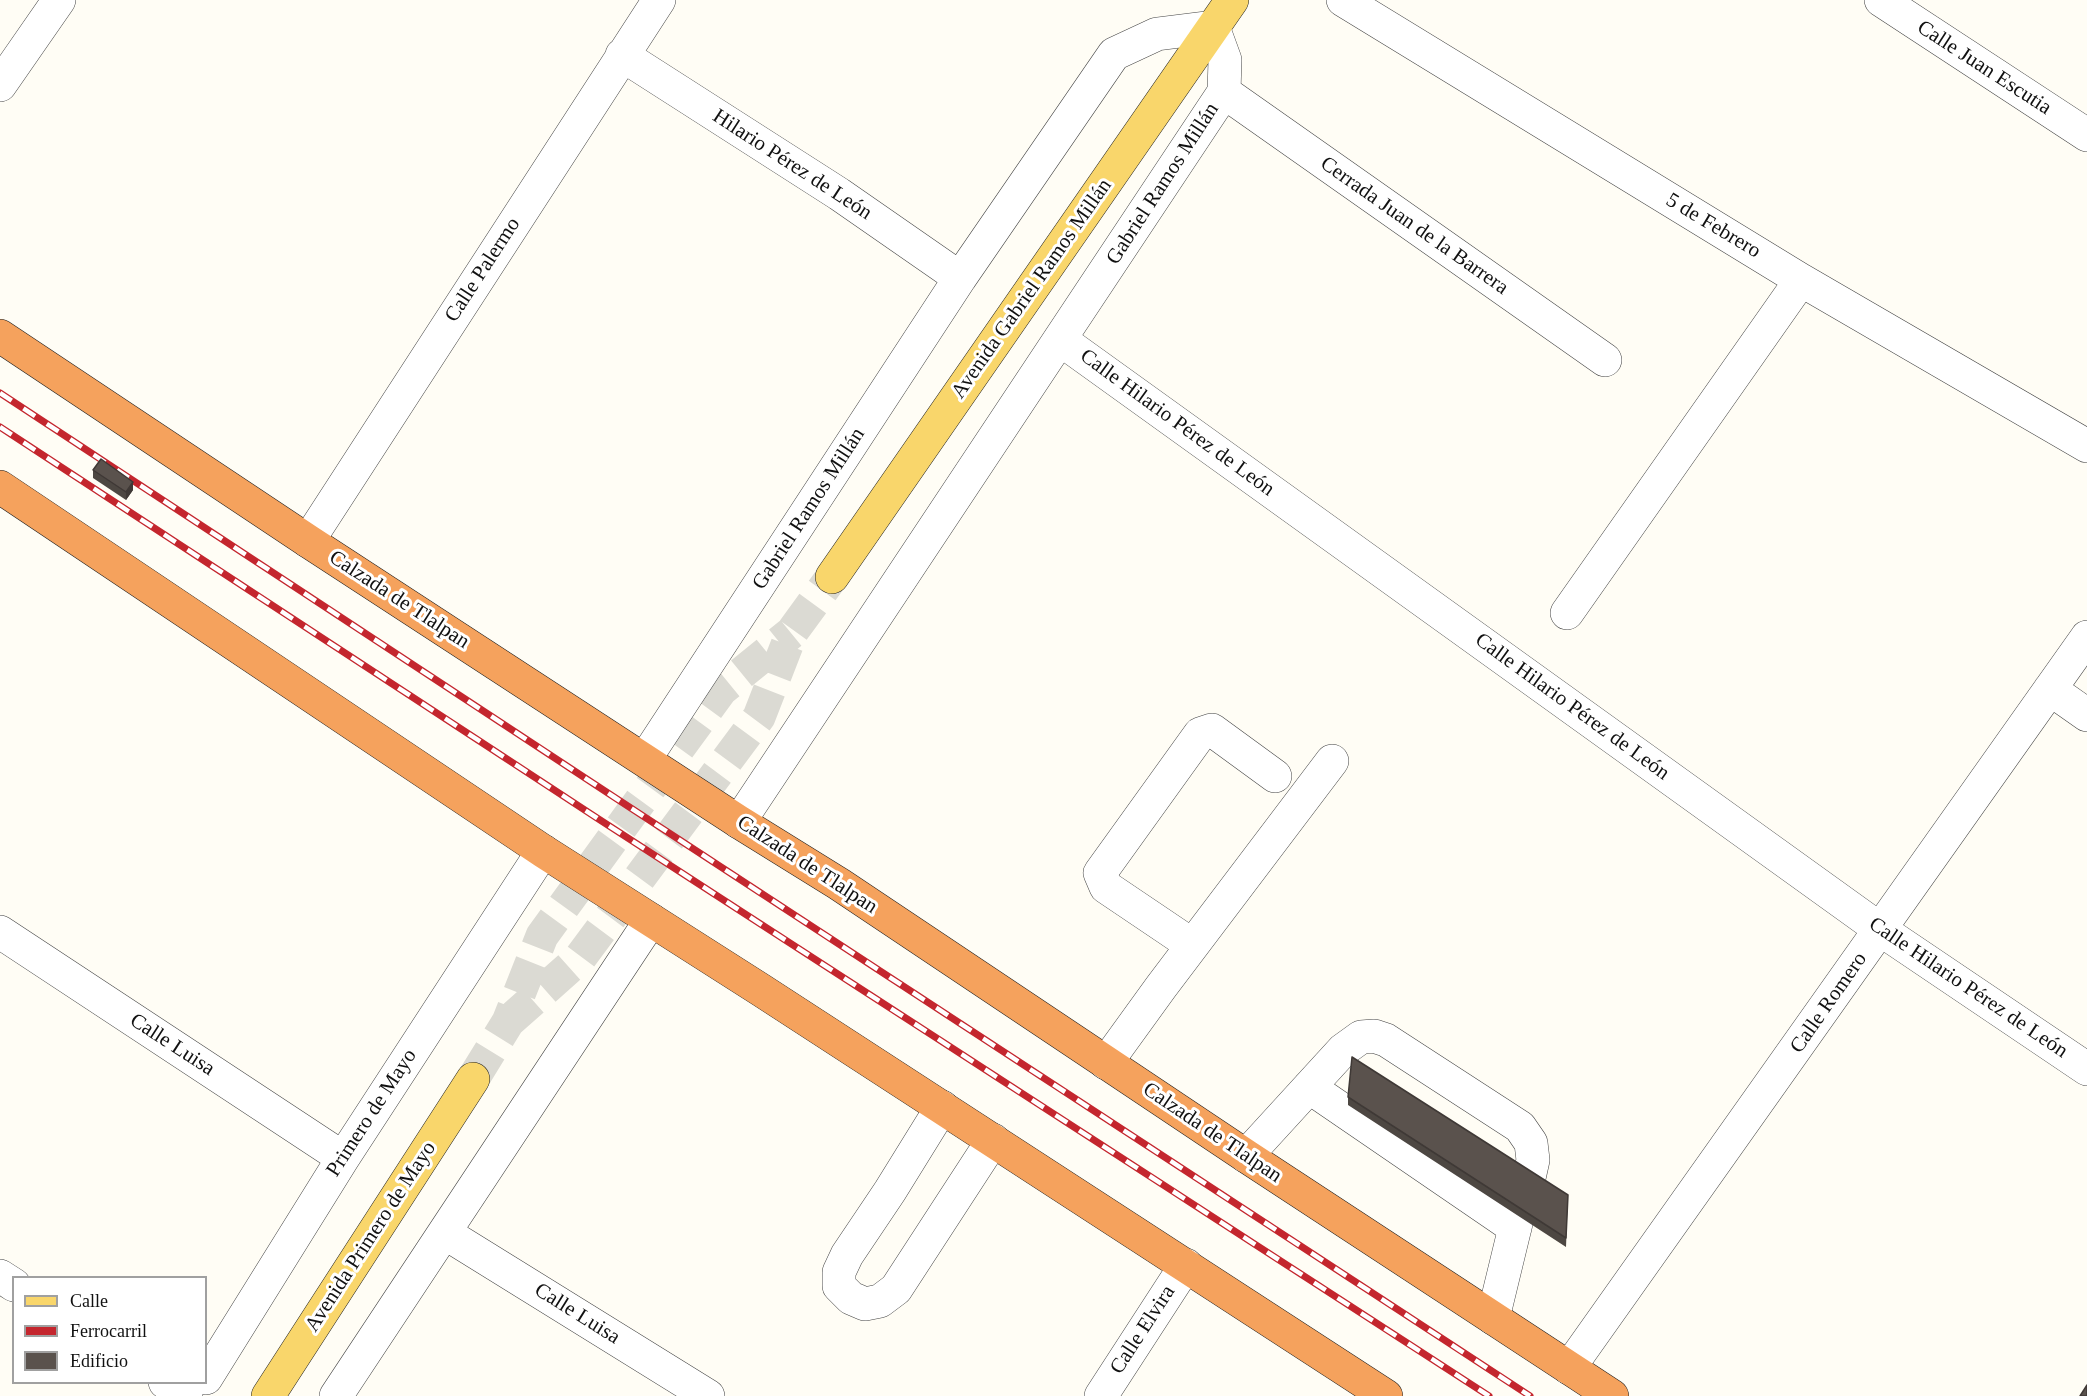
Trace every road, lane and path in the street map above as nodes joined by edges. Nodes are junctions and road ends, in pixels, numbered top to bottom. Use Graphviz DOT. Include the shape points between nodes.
graph roads {
  1 [pos="59,0"];
  2 [pos="659,0"];
  3 [pos="1232,0"];
  4 [pos="1343,0"];
  5 [pos="1881,0"];
  6 [pos="1213,27"];
  7 [pos="622,55"];
  8 [pos="0,85"];
  9 [pos="1224,92"];
  10 [pos="2087,135"];
  11 [pos="960,278"];
  12 [pos="1801,280"];
  13 [pos="0,336"];
  14 [pos="1061,340"];
  15 [pos="1605,360"];
  16 [pos="2087,446"];
  17 [pos="0,487"];
  18 [pos="308,541"];
  19 [pos="831,577"];
  20 [pos="1567,613"];
  21 [pos="2087,637"];
  22 [pos="2050,689"];
  23 [pos="2087,716"];
  24 [pos="645,759"];
  25 [pos="1332,761"];
  26 [pos="1275,776"];
  27 [pos="739,822"];
  28 [pos="543,851"];
  29 [pos="651,920"];
  30 [pos="1881,930"];
  31 [pos="0,932"];
  32 [pos="1192,945"];
  33 [pos="1106,1063"];
  34 [pos="2087,1069"];
  35 [pos="474,1079"];
  36 [pos="1309,1087"];
  37 [pos="942,1107"];
  38 [pos="993,1140"];
  39 [pos="1246,1156"];
  40 [pos="344,1158"];
  41 [pos="1529,1178"];
  42 [pos="445,1233"];
  43 [pos="1186,1265"];
  44 [pos="1493,1318"];
  45 [pos="1569,1368"];
  46 [pos="207,1376"];
  47 [pos="167,1384"];
  48 [pos="186,1396"];
  49 [pos="268,1396"];
  50 [pos="336,1396"];
  51 [pos="708,1396"];
  52 [pos="1101,1396"];
  53 [pos="1386,1396"];
  54 [pos="1612,1396"];
  1 -- 8 [label="street"];
  2 -- 7 [label="street, Calle Palermo"];
  3 -- 6 [label="main road, Avenida Gabriel Ramos Millán"];
  4 -- 12 [label="street, 5 de Febrero"];
  5 -- 10 [label="street, Calle Juan Escutia"];
  6 -- 9 [label="street, Gabriel Ramos Millán" via="1225,60"];
  6 -- 11 [label="street, Gabriel Ramos Millán" via="1157,34 1114,54"];
  6 -- 19 [label="main road, Avenida Gabriel Ramos Millán"];
  7 -- 11 [label="street, Hilario Pérez de León" via="839,194"];
  7 -- 18 [label="street, Calle Palermo"];
  9 -- 14 [label="street, Gabriel Ramos Millán"];
  9 -- 15 [label="street, Cerrada Juan de la Barrera"];
  11 -- 24 [label="street, Gabriel Ramos Millán"];
  12 -- 16 [label="street, 5 de Febrero"];
  12 -- 20 [label="street"];
  13 -- 18 [label="highway, Calzada de Tlalpan"];
  14 -- 27 [label="street, Gabriel Ramos Millán"];
  14 -- 30 [label="street, Calle Hilario Pérez de León"];
  17 -- 28 [label="highway"];
  18 -- 24 [label="highway, Calzada de Tlalpan"];
  21 -- 22 [label="street, Calle Romero"];
  22 -- 23 [label="street"];
  22 -- 30 [label="street, Calle Romero"];
  24 -- 27 [label="highway, Calzada de Tlalpan"];
  25 -- 32 [label="street"];
  26 -- 32 [label="street" via="1212,730 1200,734 1100,873 1106,887"];
  27 -- 33 [label="highway, Calzada de Tlalpan" via="839,884"];
  28 -- 29 [label="highway"];
  28 -- 40 [label="street, Primero de Mayo"];
  29 -- 37 [label="highway"];
  29 -- 42 [label="street"];
  30 -- 34 [label="street, Calle Hilario Pérez de León"];
  30 -- 45 [label="street, Calle Romero"];
  31 -- 40 [label="street, Calle Luisa"];
  32 -- 33 [label="street"];
  33 -- 39 [label="highway, Calzada de Tlalpan"];
  35 -- 49 [label="main road, Avenida Primero de Mayo"];
  36 -- 39 [label="street"];
  36 -- 41 [label="street" via="1343,1050 1361,1037 1386,1040 1520,1127 1531,1143"];
  36 -- 44 [label="street" via="1517,1222"];
  37 -- 38 [label="highway"];
  37 -- 38 [label="street" via="847,1255 839,1272 839,1286 851,1298 865,1304 880,1301 897,1288"];
  38 -- 43 [label="highway"];
  39 -- 44 [label="highway, Calzada de Tlalpan"];
  40 -- 46 [label="street, Primero de Mayo"];
  42 -- 50 [label="street"];
  42 -- 51 [label="street, Calle Luisa"];
  43 -- 52 [label="street, Calle Elvira"];
  43 -- 53 [label="highway"];
  44 -- 45 [label="highway, Calzada de Tlalpan"];
  45 -- 54 [label="highway, Calzada de Tlalpan"];
  47 -- 48 [label="street"];
}
